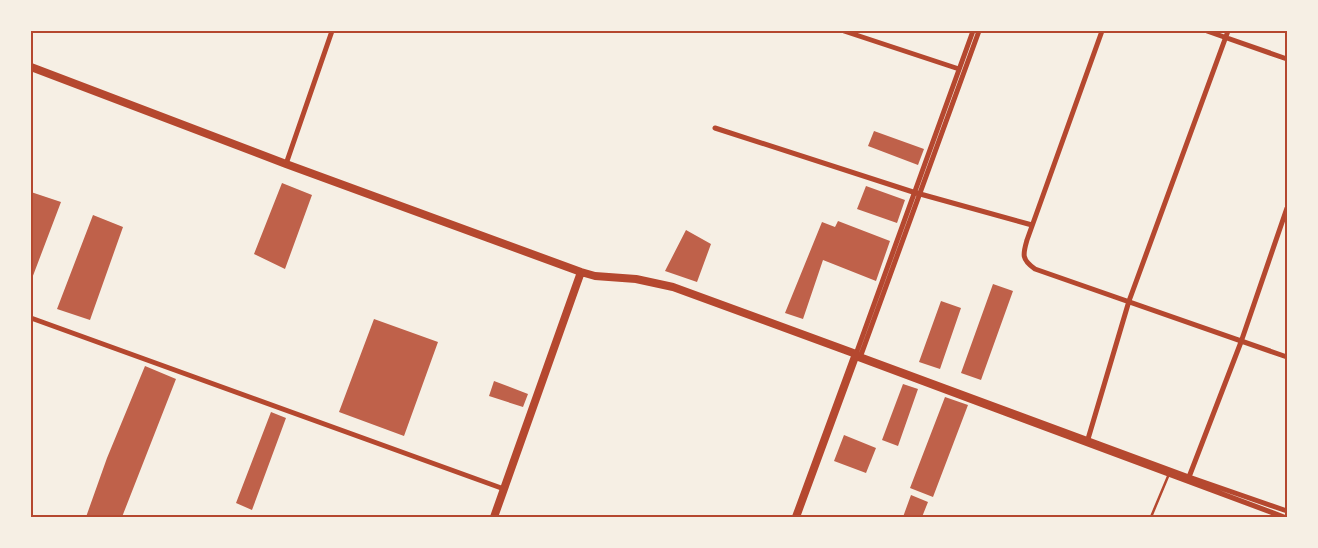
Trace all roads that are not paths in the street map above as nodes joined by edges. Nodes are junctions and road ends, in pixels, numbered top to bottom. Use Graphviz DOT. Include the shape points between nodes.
graph roads {
  1 [pos="332,31"];
  2 [pos="844,31"];
  3 [pos="973,31"];
  4 [pos="979,31"];
  5 [pos="1102,31"];
  6 [pos="1208,31"];
  7 [pos="1227,34"];
  8 [pos="1287,59"];
  9 [pos="31,67"];
  10 [pos="959,69"];
  11 [pos="716,128"];
  12 [pos="286,164"];
  13 [pos="913,192"];
  14 [pos="920,194"];
  15 [pos="1287,208"];
  16 [pos="1032,225"];
  17 [pos="581,272"];
  18 [pos="1129,301"];
  19 [pos="31,318"];
  20 [pos="1241,342"];
  21 [pos="857,355"];
  22 [pos="1287,357"];
  23 [pos="1088,439"];
  24 [pos="1169,472"];
  25 [pos="1189,477"];
  26 [pos="504,489"];
  27 [pos="1287,511"];
  28 [pos="494,517"];
  29 [pos="796,517"];
  30 [pos="1152,517"];
  31 [pos="1284,517"];
  1 -- 12 [label="street"];
  2 -- 10 [label="street"];
  3 -- 10 [label="street"];
  4 -- 14 [label="street"];
  5 -- 16 [label="street"];
  6 -- 7 [label="street"];
  7 -- 8 [label="street"];
  7 -- 18 [label="street"];
  9 -- 12 [label="main road"];
  10 -- 13 [label="street"];
  11 -- 13 [label="street"];
  12 -- 17 [label="main road"];
  13 -- 14 [label="street"];
  13 -- 21 [label="street"];
  14 -- 16 [label="street"];
  14 -- 21 [label="street"];
  15 -- 20 [label="street"];
  16 -- 18 [label="street" via="1024,252 1027,263 1035,269"];
  17 -- 21 [label="main road" via="673,287"];
  17 -- 26 [label="main road"];
  18 -- 20 [label="street"];
  18 -- 23 [label="street"];
  19 -- 26 [label="street"];
  20 -- 22 [label="street"];
  20 -- 25 [label="street"];
  21 -- 23 [label="street"];
  21 -- 24 [label="street"];
  21 -- 29 [label="main road"];
  23 -- 24 [label="street"];
  24 -- 25 [label="street"];
  24 -- 30 [label="lane"];
  24 -- 31 [label="street"];
  25 -- 27 [label="street"];
  26 -- 28 [label="main road"];
}
